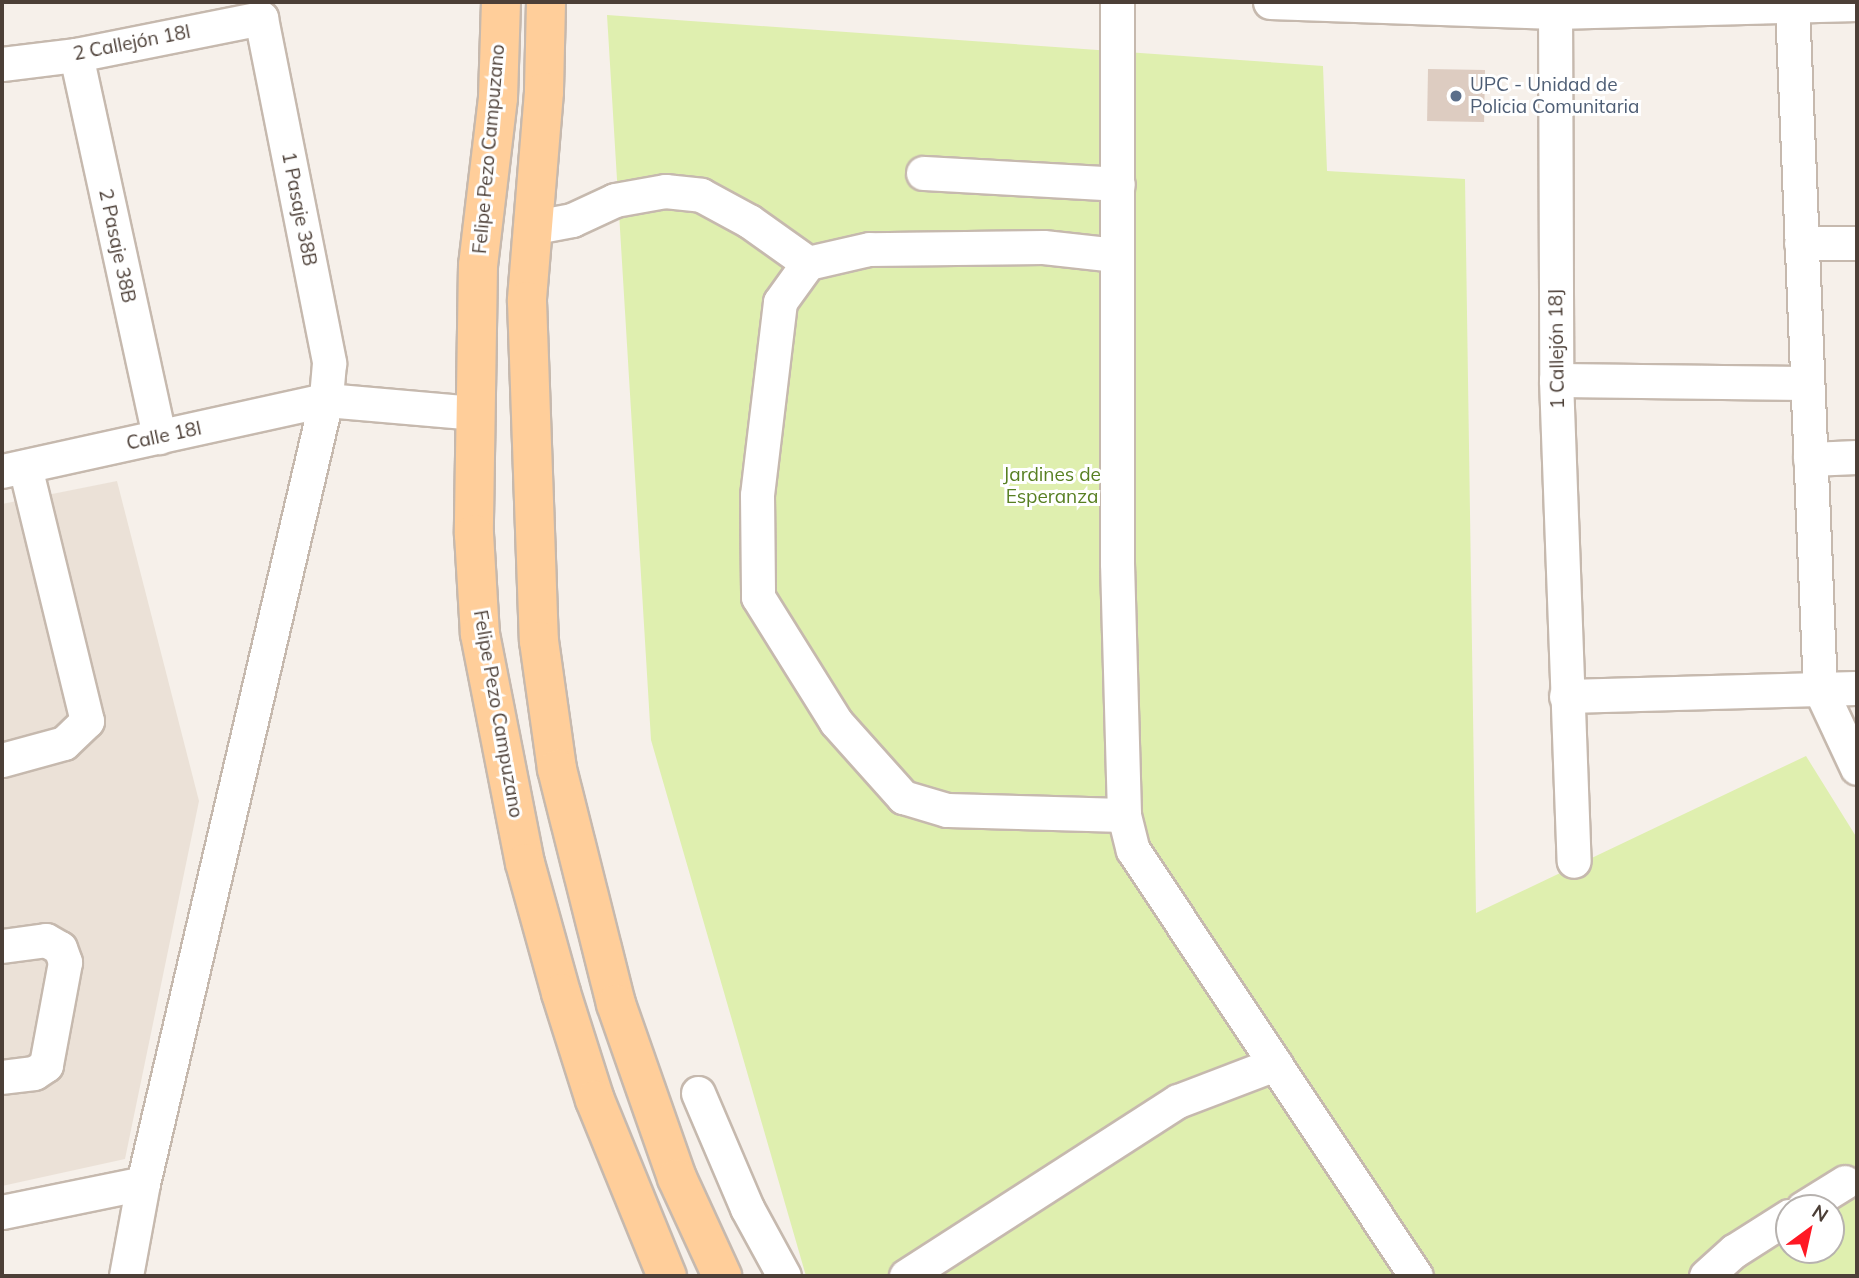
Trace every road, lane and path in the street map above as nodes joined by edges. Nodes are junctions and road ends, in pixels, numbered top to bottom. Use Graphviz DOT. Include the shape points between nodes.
graph roads {
  1 [pos="501,2"];
  2 [pos="546,2"];
  3 [pos="1117,2"];
  4 [pos="1269,2"];
  5 [pos="1857,4"];
  6 [pos="1792,5"];
  7 [pos="1555,7"];
  8 [pos="261,18"];
  9 [pos="76,55"];
  10 [pos="2,64"];
  11 [pos="923,173"];
  12 [pos="1118,184"];
  13 [pos="530,228"];
  14 [pos="1801,243"];
  15 [pos="1857,243"];
  16 [pos="1116,255"];
  17 [pos="808,263"];
  18 [pos="1556,380"];
  19 [pos="1807,383"];
  20 [pos="326,400"];
  21 [pos="476,413"];
  22 [pos="159,437"];
  23 [pos="1857,457"];
  24 [pos="1810,458"];
  25 [pos="13,469"];
  26 [pos="1857,688"];
  27 [pos="1819,689"];
  28 [pos="1566,696"];
  29 [pos="2,760"];
  30 [pos="1857,768"];
  31 [pos="1124,815"];
  32 [pos="1574,861"];
  33 [pos="2,946"];
  34 [pos="1275,1064"];
  35 [pos="2,1077"];
  36 [pos="698,1093"];
  37 [pos="1845,1182"];
  38 [pos="143,1183"];
  39 [pos="1825,1194"];
  40 [pos="2,1212"];
  41 [pos="1775,1225"];
  42 [pos="125,1276"];
  43 [pos="667,1276"];
  44 [pos="722,1276"];
  45 [pos="784,1276"];
  46 [pos="906,1276"];
  47 [pos="1416,1276"];
  48 [pos="1706,1276"];
  1 -- 21 [label="main road, Felipe Pezo Campuzano" via="498,98 478,265"];
  2 -- 13 [label="main road" via="544,92"];
  3 -- 12 [label="street"];
  4 -- 7 [label="street"];
  5 -- 6 [label="street"];
  6 -- 7 [label="street"];
  6 -- 14 [label="street"];
  7 -- 18 [label="street, 1 Callejón 18J"];
  8 -- 9 [label="street, 2 Callejón 18I"];
  8 -- 20 [label="street, 1 Pasaje 38B" via="329,363"];
  9 -- 10 [label="street, 2 Callejón 18I"];
  9 -- 22 [label="street, 2 Pasaje 38B"];
  11 -- 12 [label="street"];
  12 -- 16 [label="street"];
  13 -- 17 [label="street" via="572,220 615,200 665,191 701,195 749,221"];
  13 -- 44 [label="main road" via="530,466 539,641 557,769 616,1004 677,1178"];
  14 -- 15 [label="street"];
  14 -- 19 [label="street"];
  16 -- 17 [label="street" via="1043,247 869,249"];
  16 -- 31 [label="street"];
  17 -- 31 [label="street" via="780,302 757,495 758,597 836,722 903,797 947,810"];
  18 -- 19 [label="street"];
  18 -- 28 [label="street, 1 Callejón 18J"];
  19 -- 24 [label="street"];
  20 -- 21 [label="street, Calle 18I"];
  20 -- 22 [label="street, Calle 18I"];
  20 -- 38 [label="street, 1 Pasaje 38B"];
  21 -- 43 [label="main road, Felipe Pezo Campuzano" via="474,534 480,634 525,863 595,1100"];
  22 -- 25 [label="street, Calle 18I"];
  23 -- 24 [label="street"];
  24 -- 27 [label="street"];
  25 -- 29 [label="street" via="87,720 64,743"];
  26 -- 27 [label="street"];
  27 -- 28 [label="street"];
  27 -- 30 [label="street"];
  28 -- 32 [label="street, 1 Callejón 18J"];
  31 -- 34 [label="street" via="1133,850"];
  33 -- 35 [label="street" via="46,940 60,948 65,962 46,1065 34,1073"];
  34 -- 46 [label="street" via="1178,1101"];
  34 -- 47 [label="street"];
  36 -- 45 [label="street" via="747,1208"];
  37 -- 39 [label="street"];
  38 -- 40 [label="street"];
  38 -- 42 [label="street, 1 Pasaje 38B"];
  41 -- 48 [label="street"];
}
